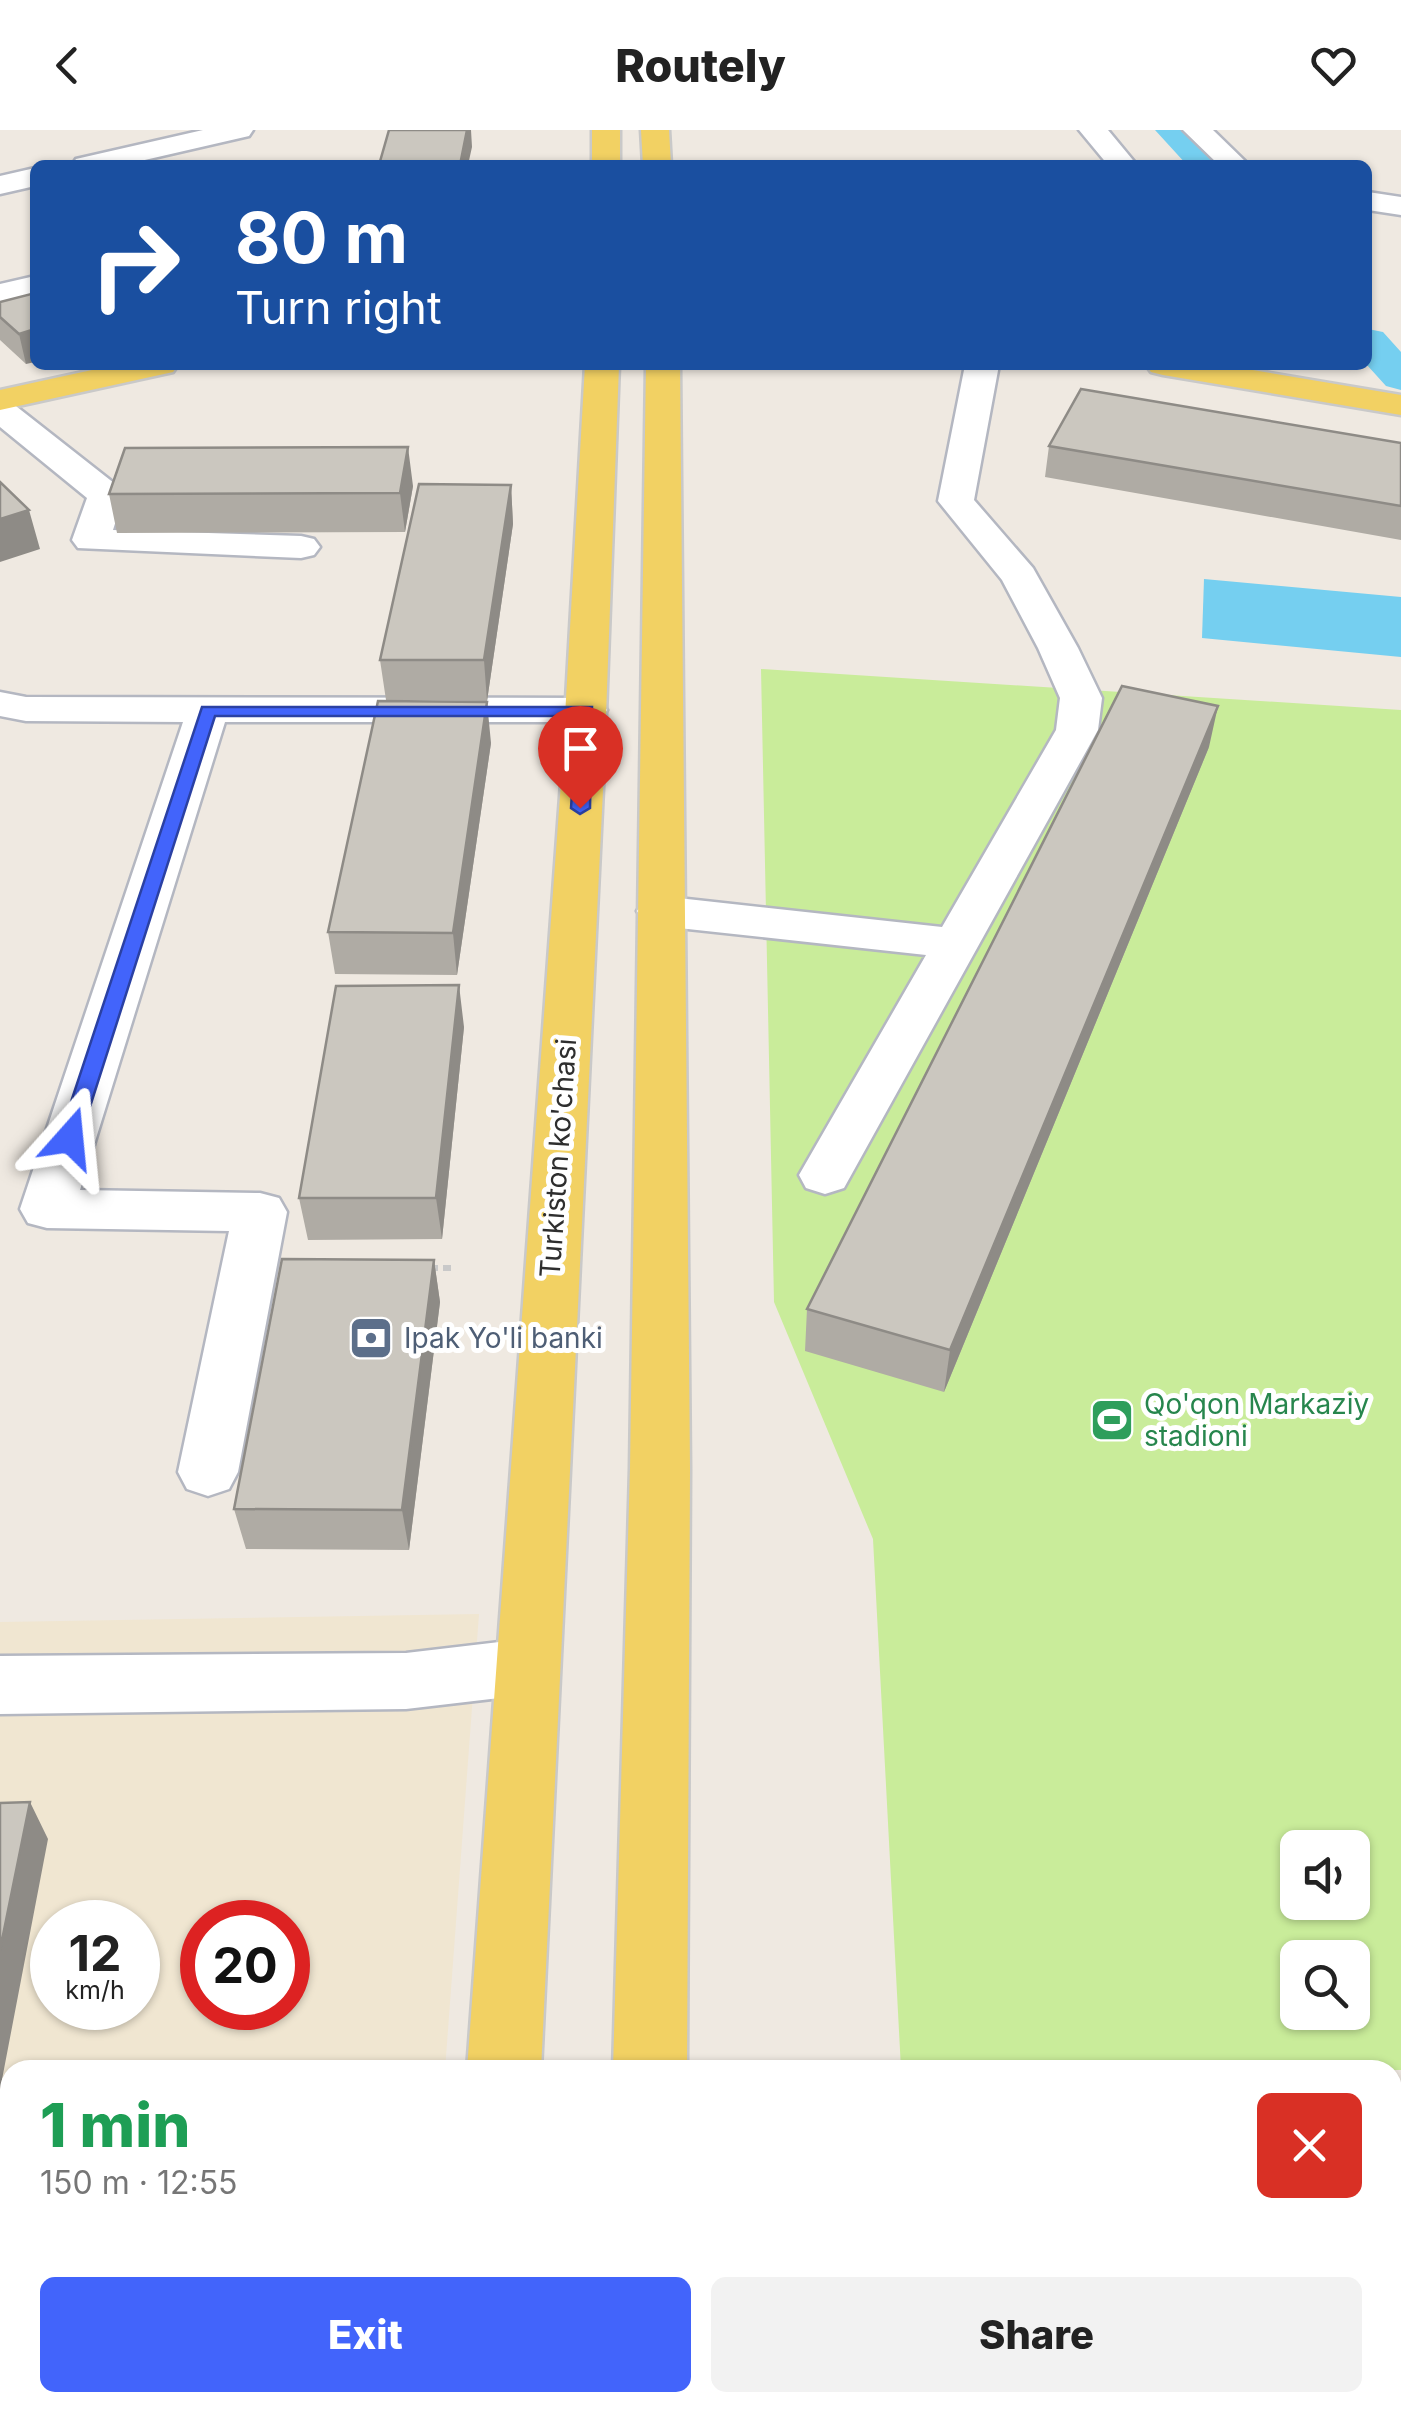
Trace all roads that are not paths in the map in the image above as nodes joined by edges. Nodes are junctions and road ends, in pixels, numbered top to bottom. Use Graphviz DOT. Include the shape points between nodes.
graph roads {
  1 [pos="239,130"];
  2 [pos="606,130"];
  3 [pos="655,130"];
  4 [pos="1093,130"];
  5 [pos="1197,130"];
  6 [pos="108,160"];
  7 [pos="606,160"];
  8 [pos="657,160"];
  9 [pos="1119,160"];
  10 [pos="1230,160"];
  11 [pos="30,178"];
  12 [pos="0,185"];
  13 [pos="1372,202"];
  14 [pos="1401,206"];
  15 [pos="30,286"];
  16 [pos="0,294"];
  17 [pos="138,370"];
  18 [pos="602,370"];
  19 [pos="662,370"];
  20 [pos="981,370"];
  21 [pos="1247,372"];
  22 [pos="0,400"];
  23 [pos="1401,404"];
  24 [pos="0,410"];
  25 [pos="301,546"];
  26 [pos="0,704"];
  27 [pos="208,710"];
  28 [pos="586,710"];
  29 [pos="660,911"];
  30 [pos="956,943"];
  31 [pos="825,1175"];
  32 [pos="208,1472"];
  33 [pos="526,1667"];
  34 [pos="0,1685"];
  35 [pos="505,2060"];
  36 [pos="650,2060"];
  1 -- 6 [label="street"];
  2 -- 7 [label="main road"];
  3 -- 8 [label="main road"];
  4 -- 9 [label="street"];
  5 -- 10 [label="street"];
  11 -- 12 [label="street"];
  13 -- 14 [label="street"];
  15 -- 16 [label="street"];
  17 -- 22 [label="main road"];
  18 -- 28 [label="main road, Turkiston ko'chasi"];
  19 -- 29 [label="main road"];
  20 -- 30 [label="street" via="956,501 1018,576 1081,698 1077,730"];
  21 -- 23 [label="main road"];
  24 -- 25 [label="street" via="106,495 91,540"];
  26 -- 27 [label="street"];
  27 -- 28 [label="street"];
  27 -- 32 [label="street" via="46,1209 260,1212"];
  28 -- 33 [label="main road, Turkiston ko'chasi"];
  29 -- 30 [label="street"];
  29 -- 36 [label="main road"];
  30 -- 31 [label="street"];
  33 -- 34 [label="street" via="406,1681"];
  33 -- 35 [label="main road, Turkiston ko'chasi"];
}
